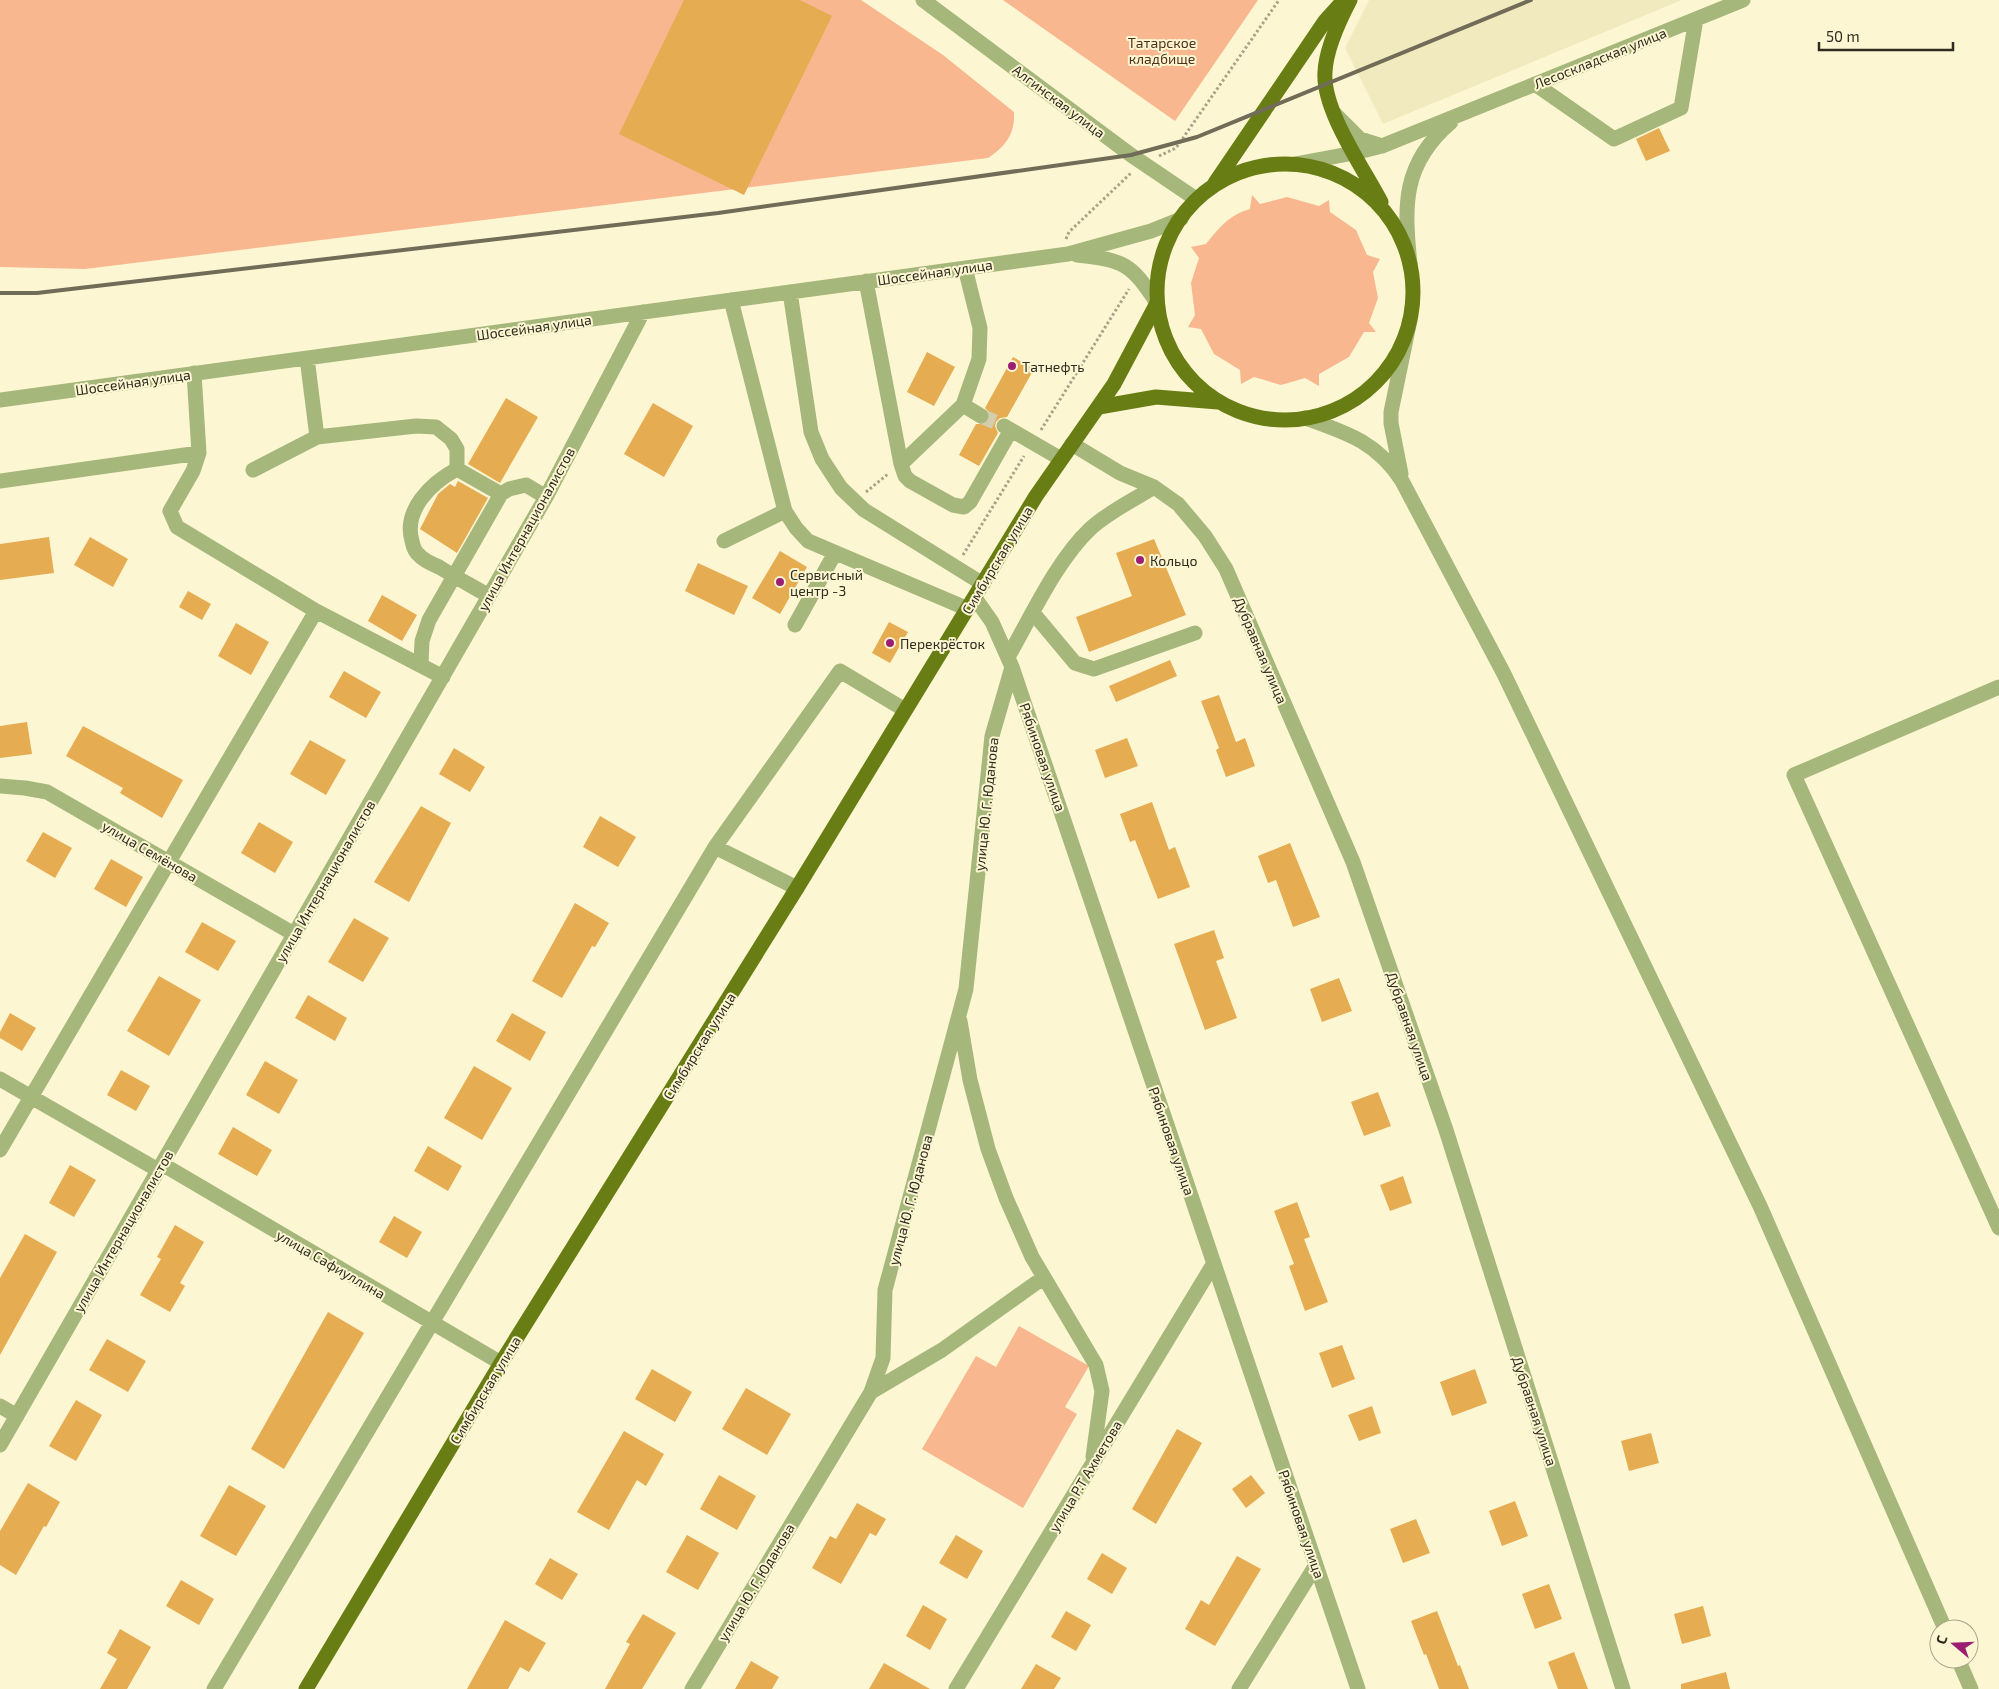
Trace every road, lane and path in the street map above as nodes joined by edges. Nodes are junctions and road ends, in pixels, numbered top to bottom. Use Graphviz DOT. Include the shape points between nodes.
graph roads {
  1 [pos="923,0"];
  2 [pos="1279,0"];
  3 [pos="1344,0"];
  4 [pos="1350,0"];
  5 [pos="1743,0"];
  6 [pos="1696,19"];
  7 [pos="1535,84"];
  8 [pos="1334,114"];
  9 [pos="1458,116"];
  10 [pos="1382,146"];
  11 [pos="1354,154"];
  12 [pos="1143,162"];
  13 [pos="1295,164"];
  14 [pos="1214,185"];
  15 [pos="1196,199"];
  16 [pos="1390,218"];
  17 [pos="1181,219"];
  18 [pos="1068,254"];
  19 [pos="1410,264"];
  20 [pos="965,268"];
  21 [pos="866,282"];
  22 [pos="1133,283"];
  23 [pos="790,292"];
  24 [pos="731,300"];
  25 [pos="1157,303"];
  26 [pos="643,312"];
  27 [pos="1410,320"];
  28 [pos="307,358"];
  29 [pos="194,373"];
  30 [pos="0,400"];
  31 [pos="1220,402"];
  32 [pos="963,405"];
  33 [pos="1099,407"];
  34 [pos="981,416"];
  35 [pos="1305,418"];
  36 [pos="317,437"];
  37 [pos="1033,443"];
  38 [pos="1072,444"];
  39 [pos="199,453"];
  40 [pos="1061,459"];
  41 [pos="901,464"];
  42 [pos="457,469"];
  43 [pos="253,470"];
  44 [pos="0,480"];
  45 [pos="1402,481"];
  46 [pos="1154,487"];
  47 [pos="501,494"];
  48 [pos="546,496"];
  49 [pos="855,501"];
  50 [pos="785,511"];
  51 [pos="724,541"];
  52 [pos="836,553"];
  53 [pos="955,567"];
  54 [pos="454,576"];
  55 [pos="983,584"];
  56 [pos="489,596"];
  57 [pos="972,603"];
  58 [pos="316,610"];
  59 [pos="1034,614"];
  60 [pos="794,624"];
  61 [pos="1194,633"];
  62 [pos="1010,662"];
  63 [pos="421,664"];
  64 [pos="443,677"];
  65 [pos="1999,687"];
  66 [pos="905,710"];
  67 [pos="0,786"];
  68 [pos="715,847"];
  69 [pos="168,860"];
  70 [pos="797,888"];
  71 [pos="294,934"];
  72 [pos="959,1015"];
  73 [pos="0,1079"];
  74 [pos="31,1097"];
  75 [pos="0,1150"];
  76 [pos="160,1167"];
  77 [pos="1999,1228"];
  78 [pos="1214,1263"];
  79 [pos="1043,1278"];
  80 [pos="432,1323"];
  81 [pos="501,1363"];
  82 [pos="871,1392"];
  83 [pos="0,1406"];
  84 [pos="17,1416"];
  85 [pos="0,1445"];
  86 [pos="1092,1464"];
  87 [pos="1316,1565"];
  88 [pos="1941,1619"];
  89 [pos="1962,1669"];
  90 [pos="214,1689"];
  91 [pos="306,1689"];
  92 [pos="692,1689"];
  93 [pos="956,1689"];
  94 [pos="1239,1689"];
  95 [pos="1358,1689"];
  96 [pos="1623,1689"];
  97 [pos="1971,1689"];
  1 -- 12 [label="street, Алгинская улица"];
  2 -- 12 [label="path" via="1176,148"];
  3 -- 14 [label="main road" via="1325,21"];
  4 -- 8 [label="main road" via="1334,38 1325,72"];
  5 -- 6 [label="street, Лесоскладская улица"];
  6 -- 7 [label="street, Лесоскладская улица"];
  6 -- 7 [label="street" via="1681,108 1614,139"];
  7 -- 9 [label="street, Лесоскладская улица"];
  8 -- 10 [label="street" via="1360,139"];
  8 -- 11 [label="main road"];
  9 -- 10 [label="street, Лесоскладская улица"];
  9 -- 19 [label="street" via="1421,154 1412,174 1406,208"];
  10 -- 11 [label="street, Лесоскладская улица"];
  11 -- 13 [label="street, Лесоскладская улица"];
  11 -- 16 [label="main road"];
  12 -- 15 [label="street, Алгинская улица"];
  12 -- 18 [label="path" via="1068,234"];
  13 -- 14 [label="main road" via="1256,167"];
  13 -- 16 [label="main road" via="1325,170 1354,184"];
  14 -- 15 [label="main road"];
  15 -- 17 [label="main road"];
  16 -- 19 [label="main road"];
  17 -- 18 [label="street" via="1151,231"];
  17 -- 25 [label="main road" via="1160,262"];
  18 -- 20 [label="street, Шоссейная улица"];
  18 -- 25 [label="street" via="1127,265 1140,277"];
  19 -- 27 [label="main road" via="1413,286"];
  20 -- 21 [label="street, Шоссейная улица"];
  20 -- 32 [label="street" via="980,328 979,359"];
  21 -- 23 [label="street, Шоссейная улица"];
  21 -- 41 [label="street"];
  22 -- 37 [label="path"];
  23 -- 24 [label="street, Шоссейная улица"];
  23 -- 49 [label="street" via="811,432 822,459 841,488"];
  24 -- 26 [label="street, Шоссейная улица"];
  24 -- 50 [label="street"];
  25 -- 31 [label="main road" via="1160,322 1180,365 1196,384"];
  25 -- 33 [label="main road, Симбирская улица"];
  26 -- 28 [label="street, Шоссейная улица"];
  26 -- 48 [label="street, улица Интернационалистов"];
  27 -- 35 [label="main road" via="1398,352 1384,373 1365,391 1348,403"];
  27 -- 45 [label="street" via="1391,412"];
  28 -- 29 [label="street, Шоссейная улица"];
  28 -- 36 [label="street"];
  29 -- 30 [label="street, Шоссейная улица"];
  29 -- 39 [label="street"];
  31 -- 33 [label="main road" via="1156,397"];
  31 -- 35 [label="main road" via="1247,414 1273,419"];
  32 -- 34 [label="street"];
  32 -- 41 [label="street"];
  33 -- 38 [label="main road, Симбирская улица" via="1090,415"];
  35 -- 45 [label="street" via="1371,446 1386,457"];
  36 -- 42 [label="street" via="416,426 436,427 452,438 457,449"];
  36 -- 43 [label="street"];
  37 -- 40 [label="street"];
  37 -- 41 [label="street" via="1007,428 970,502 964,507 953,506 910,481"];
  37 -- 53 [label="path"];
  38 -- 40 [label="main road, Симбирская улица"];
  38 -- 46 [label="street, Дубравная улица" via="1120,473"];
  39 -- 44 [label="street"];
  39 -- 58 [label="street" via="190,477 170,511 177,527"];
  40 -- 55 [label="main road, Симбирская улица"];
  41 -- 49 [label="path"];
  42 -- 47 [label="street"];
  42 -- 54 [label="street" via="428,490 410,520 409,532 419,556"];
  45 -- 88 [label="street" via="1504,674 1760,1206"];
  46 -- 59 [label="street, улица Ю. Г. Юданова" via="1092,527 1072,550"];
  46 -- 96 [label="street, Дубравная улица" via="1190,516 1226,569 1353,862 1446,1130"];
  47 -- 48 [label="street" via="509,488 526,485"];
  47 -- 54 [label="street"];
  48 -- 56 [label="street, улица Интернационалистов"];
  49 -- 53 [label="street" via="864,510"];
  50 -- 51 [label="street"];
  50 -- 52 [label="street" via="808,540"];
  52 -- 57 [label="street"];
  52 -- 60 [label="street"];
  53 -- 55 [label="street"];
  54 -- 56 [label="street"];
  54 -- 63 [label="street" via="424,631"];
  55 -- 57 [label="main road, Симбирская улица"];
  56 -- 64 [label="street, улица Интернационалистов"];
  57 -- 62 [label="street, Рябиновая улица" via="992,622"];
  57 -- 66 [label="main road, Симбирская улица"];
  58 -- 63 [label="street"];
  58 -- 69 [label="street"];
  59 -- 61 [label="street" via="1075,663 1094,669"];
  59 -- 62 [label="street, улица Ю. Г. Юданова"];
  62 -- 72 [label="street, улица Ю. Г. Юданова" via="992,736 966,989"];
  62 -- 78 [label="street, Рябиновая улица"];
  63 -- 64 [label="street"];
  64 -- 71 [label="street, улица Интернационалистов"];
  65 -- 77 [label="street" via="1794,775"];
  66 -- 68 [label="street" via="840,671"];
  66 -- 70 [label="main road, Симбирская улица"];
  67 -- 69 [label="street, улица Семёнова" via="47,792"];
  68 -- 70 [label="street"];
  68 -- 80 [label="street"];
  69 -- 71 [label="street, улица Семёнова"];
  69 -- 74 [label="street"];
  70 -- 81 [label="main road, Симбирская улица"];
  71 -- 76 [label="street, улица Интернационалистов"];
  72 -- 79 [label="street" via="970,1080 988,1149"];
  72 -- 82 [label="street, улица Ю. Г. Юданова" via="885,1290 883,1358"];
  73 -- 74 [label="street, улица Сафиуллина"];
  74 -- 75 [label="street"];
  74 -- 76 [label="street, улица Сафиуллина"];
  76 -- 80 [label="street, улица Сафиуллина"];
  76 -- 84 [label="street, улица Интернационалистов"];
  78 -- 86 [label="street, улица Р.Т Ахметова"];
  78 -- 87 [label="street, Рябиновая улица"];
  79 -- 82 [label="street" via="942,1350"];
  79 -- 86 [label="street" via="1096,1365 1102,1391"];
  80 -- 81 [label="street, улица Сафиуллина"];
  80 -- 90 [label="street"];
  81 -- 91 [label="main road, Симбирская улица"];
  82 -- 92 [label="street, улица Ю. Г. Юданова"];
  83 -- 84 [label="street"];
  84 -- 85 [label="street, улица Интернационалистов"];
  86 -- 93 [label="street, улица Р.Т Ахметова"];
  87 -- 94 [label="street"];
  87 -- 95 [label="street, Рябиновая улица"];
  89 -- 97 [label="street"];
}
